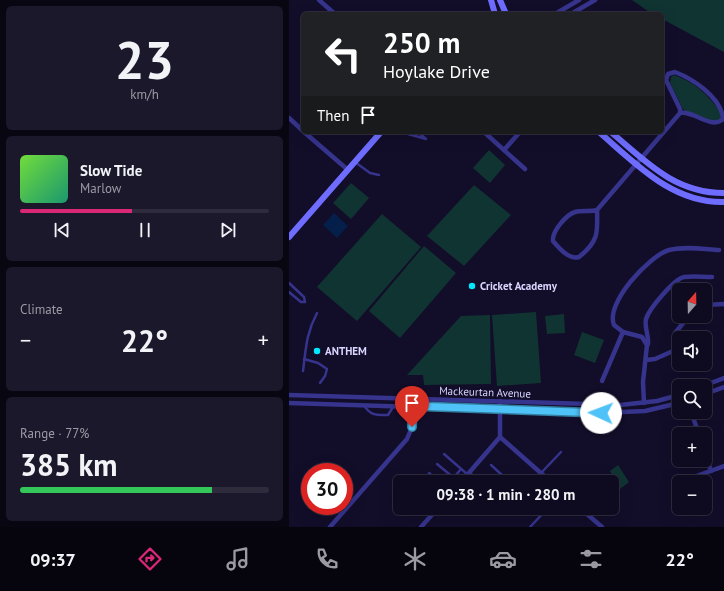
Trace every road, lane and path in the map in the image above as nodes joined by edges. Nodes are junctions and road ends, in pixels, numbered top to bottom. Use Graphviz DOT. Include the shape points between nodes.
graph roads {
  1 [pos="319,0"];
  2 [pos="491,0"];
  3 [pos="500,0"];
  4 [pos="579,0"];
  5 [pos="595,0"];
  6 [pos="333,12"];
  7 [pos="494,12"];
  8 [pos="505,12"];
  9 [pos="558,12"];
  10 [pos="574,12"];
  11 [pos="680,113"];
  12 [pos="289,118"];
  13 [pos="301,128"];
  14 [pos="664,132"];
  15 [pos="307,134"];
  16 [pos="379,134"];
  17 [pos="408,134"];
  18 [pos="420,134"];
  19 [pos="486,134"];
  20 [pos="518,134"];
  21 [pos="601,134"];
  22 [pos="613,134"];
  23 [pos="662,134"];
  24 [pos="504,150"];
  25 [pos="642,158"];
  26 [pos="355,162"];
  27 [pos="637,165"];
  28 [pos="525,169"];
  29 [pos="348,170"];
  30 [pos="379,175"];
  31 [pos="722,193"];
  32 [pos="721,202"];
  33 [pos="597,210"];
  34 [pos="289,237"];
  35 [pos="719,250"];
  36 [pos="712,278"];
  37 [pos="289,283"];
  38 [pos="289,292"];
  39 [pos="724,304"];
  40 [pos="712,305"];
  41 [pos="317,313"];
  42 [pos="683,323"];
  43 [pos="623,332"];
  44 [pos="647,345"];
  45 [pos="304,359"];
  46 [pos="646,360"];
  47 [pos="303,371"];
  48 [pos="724,378"];
  49 [pos="602,381"];
  50 [pos="320,383"];
  51 [pos="712,383"];
  52 [pos="724,387"];
  53 [pos="712,391"];
  54 [pos="289,395"];
  55 [pos="672,396"];
  56 [pos="413,399"];
  57 [pos="500,401"];
  58 [pos="289,403"];
  59 [pos="644,403"];
  60 [pos="672,404"];
  61 [pos="364,405"];
  62 [pos="394,406"];
  63 [pos="413,406"];
  64 [pos="500,409"];
  65 [pos="500,437"];
  66 [pos="561,452"];
  67 [pos="444,454"];
  68 [pos="437,464"];
  69 [pos="491,465"];
  70 [pos="724,466"];
  71 [pos="710,467"];
  72 [pos="461,469"];
  73 [pos="711,471"];
  74 [pos="429,473"];
  75 [pos="468,473"];
  76 [pos="541,473"];
  77 [pos="431,475"];
  78 [pos="450,475"];
  79 [pos="456,475"];
  80 [pos="471,475"];
  81 [pos="502,475"];
  82 [pos="700,475"];
  83 [pos="432,515"];
  84 [pos="541,515"];
  85 [pos="588,515"];
  86 [pos="331,527"];
  87 [pos="421,527"];
  88 [pos="530,527"];
  89 [pos="602,527"];
  1 -- 6 [label="street"];
  2 -- 7 [label="street"];
  3 -- 8 [label="street"];
  4 -- 9 [label="street"];
  5 -- 10 [label="street"];
  11 -- 11 [label="street" via="666,80 667,74 671,72 700,86 721,110 723,117 716,123"];
  11 -- 14 [label="street"];
  12 -- 13 [label="street"];
  15 -- 29 [label="street"];
  16 -- 26 [label="street"];
  17 -- 18 [label="lane" via="426,139"];
  19 -- 24 [label="street"];
  20 -- 24 [label="street"];
  21 -- 27 [label="street"];
  22 -- 25 [label="street"];
  23 -- 25 [label="street"];
  24 -- 28 [label="street"];
  25 -- 27 [label="street"];
  25 -- 31 [label="street" via="666,178 681,185"];
  26 -- 29 [label="street"];
  26 -- 30 [label="lane" via="368,172"];
  27 -- 32 [label="street" via="675,191 699,200"];
  27 -- 33 [label="street"];
  29 -- 34 [label="street"];
  31 -- 32 [label="street"];
  33 -- 33 [label="street" via="598,230 595,239 579,257 568,255 553,241 554,233 574,212"];
  35 -- 43 [label="street" via="676,249 652,259 615,304 613,322"];
  36 -- 44 [label="street" via="683,277 676,281 647,317"];
  37 -- 38 [label="lane" via="304,297 305,302 301,302"];
  39 -- 40 [label="street"];
  41 -- 45 [label="lane" via="309,328"];
  42 -- 46 [label="street" via="675,333 673,351"];
  43 -- 44 [label="street" via="641,337"];
  43 -- 49 [label="street"];
  44 -- 46 [label="street"];
  45 -- 47 [label="lane"];
  45 -- 50 [label="lane" via="327,369"];
  46 -- 59 [label="street"];
  48 -- 51 [label="street"];
  52 -- 53 [label="street"];
  54 -- 56 [label="street, Mackeurtan Avenue"];
  55 -- 59 [label="street, Mackeurtan Avenue"];
  56 -- 57 [label="street, Mackeurtan Avenue"];
  56 -- 63 [label="street"];
  57 -- 59 [label="street, Mackeurtan Avenue" via="620,405"];
  57 -- 64 [label="street"];
  58 -- 61 [label="street, Mackeurtan Avenue"];
  60 -- 64 [label="street, Mackeurtan Avenue" via="629,412"];
  61 -- 62 [label="street, Mackeurtan Avenue"];
  61 -- 62 [label="lane" via="369,414 387,415"];
  62 -- 63 [label="street, Mackeurtan Avenue"];
  63 -- 64 [label="street, Mackeurtan Avenue"];
  63 -- 86 [label="street" via="412,427 407,439"];
  64 -- 65 [label="street"];
  65 -- 75 [label="street"];
  65 -- 76 [label="street"];
  66 -- 76 [label="lane"];
  67 -- 72 [label="lane"];
  68 -- 78 [label="lane"];
  69 -- 81 [label="lane"];
  70 -- 73 [label="street"];
  71 -- 73 [label="street"];
  72 -- 75 [label="lane"];
  72 -- 79 [label="lane"];
  73 -- 82 [label="street"];
  74 -- 77 [label="lane"];
  75 -- 80 [label="lane"];
  83 -- 87 [label="street"];
  84 -- 88 [label="lane"];
  85 -- 89 [label="street"];
}
